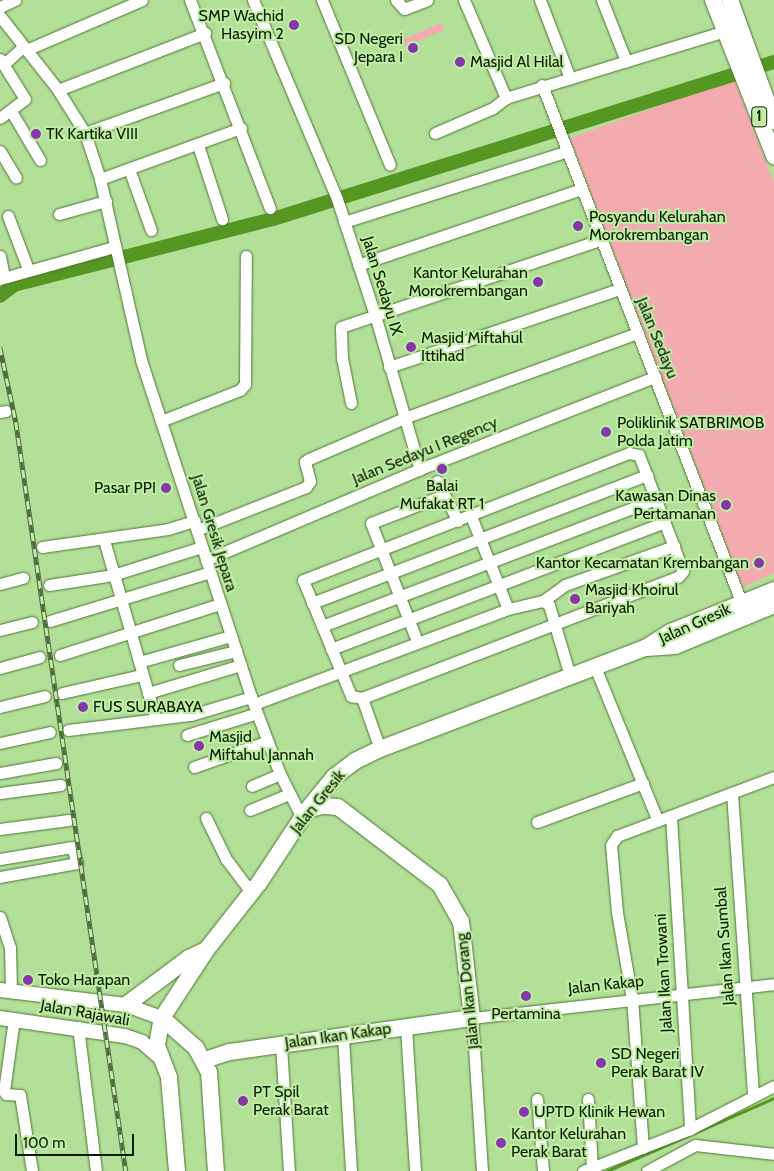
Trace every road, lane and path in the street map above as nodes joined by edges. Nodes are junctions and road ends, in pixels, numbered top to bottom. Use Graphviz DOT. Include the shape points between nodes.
graph roads {
  1 [pos="15,0"];
  2 [pos="142,0"];
  3 [pos="190,0"];
  4 [pos="253,0"];
  5 [pos="322,0"];
  6 [pos="396,0"];
  7 [pos="427,0"];
  8 [pos="464,0"];
  9 [pos="540,0"];
  10 [pos="602,0"];
  11 [pos="714,0"];
  12 [pos="730,0"];
  13 [pos="0,7"];
  14 [pos="0,16"];
  15 [pos="725,31"];
  16 [pos="205,33"];
  17 [pos="25,49"];
  18 [pos="745,59"];
  19 [pos="626,61"];
  20 [pos="2,62"];
  21 [pos="570,78"];
  22 [pos="224,83"];
  23 [pos="542,85"];
  24 [pos="58,90"];
  25 [pos="506,98"];
  26 [pos="11,110"];
  27 [pos="0,118"];
  28 [pos="241,128"];
  29 [pos="771,130"];
  30 [pos="85,133"];
  31 [pos="435,133"];
  32 [pos="198,145"];
  33 [pos="0,151"];
  34 [pos="568,151"];
  35 [pos="774,156"];
  36 [pos="40,160"];
  37 [pos="390,165"];
  38 [pos="129,169"];
  39 [pos="16,178"];
  40 [pos="100,179"];
  41 [pos="581,189"];
  42 [pos="106,201"];
  43 [pos="270,208"];
  44 [pos="58,214"];
  45 [pos="8,216"];
  46 [pos="222,218"];
  47 [pos="344,222"];
  48 [pos="151,230"];
  49 [pos="600,240"];
  50 [pos="116,253"];
  51 [pos="0,256"];
  52 [pos="246,256"];
  53 [pos="358,265"];
  54 [pos="28,269"];
  55 [pos="2,278"];
  56 [pos="620,289"];
  57 [pos="375,315"];
  58 [pos="638,333"];
  59 [pos="389,367"];
  60 [pos="655,377"];
  61 [pos="351,403"];
  62 [pos="404,418"];
  63 [pos="161,421"];
  64 [pos="420,470"];
  65 [pos="647,475"];
  66 [pos="437,481"];
  67 [pos="444,495"];
  68 [pos="656,498"];
  69 [pos="471,516"];
  70 [pos="458,521"];
  71 [pos="665,522"];
  72 [pos="196,526"];
  73 [pos="479,538"];
  74 [pos="104,540"];
  75 [pos="674,546"];
  76 [pos="42,547"];
  77 [pos="202,547"];
  78 [pos="381,551"];
  79 [pos="207,560"];
  80 [pos="489,562"];
  81 [pos="210,572"];
  82 [pos="388,573"];
  83 [pos="113,575"];
  84 [pos="23,578"];
  85 [pos="0,584"];
  86 [pos="498,584"];
  87 [pos="49,585"];
  88 [pos="774,590"];
  89 [pos="400,596"];
  90 [pos="543,601"];
  91 [pos="120,602"];
  92 [pos="312,603"];
  93 [pos="220,604"];
  94 [pos="742,604"];
  95 [pos="774,605"];
  96 [pos="508,609"];
  97 [pos="408,619"];
  98 [pos="50,621"];
  99 [pos="32,622"];
  100 [pos="555,624"];
  101 [pos="322,626"];
  102 [pos="0,630"];
  103 [pos="131,634"];
  104 [pos="231,636"];
  105 [pos="415,636"];
  106 [pos="644,648"];
  107 [pos="331,649"];
  108 [pos="236,651"];
  109 [pos="60,655"];
  110 [pos="40,657"];
  111 [pos="139,662"];
  112 [pos="179,665"];
  113 [pos="241,665"];
  114 [pos="595,666"];
  115 [pos="0,668"];
  116 [pos="341,672"];
  117 [pos="142,675"];
  118 [pos="570,676"];
  119 [pos="148,693"];
  120 [pos="62,694"];
  121 [pos="45,696"];
  122 [pos="362,698"];
  123 [pos="254,705"];
  124 [pos="0,707"];
  125 [pos="155,717"];
  126 [pos="68,730"];
  127 [pos="50,732"];
  128 [pos="187,735"];
  129 [pos="268,741"];
  130 [pos="0,742"];
  131 [pos="380,749"];
  132 [pos="56,763"];
  133 [pos="194,767"];
  134 [pos="0,773"];
  135 [pos="280,774"];
  136 [pos="334,777"];
  137 [pos="774,777"];
  138 [pos="643,783"];
  139 [pos="60,785"];
  140 [pos="252,786"];
  141 [pos="0,793"];
  142 [pos="732,793"];
  143 [pos="289,794"];
  144 [pos="338,807"];
  145 [pos="250,810"];
  146 [pos="304,814"];
  147 [pos="672,816"];
  148 [pos="206,818"];
  149 [pos="68,820"];
  150 [pos="658,821"];
  151 [pos="537,822"];
  152 [pos="0,829"];
  153 [pos="0,859"];
  154 [pos="0,877"];
  155 [pos="251,892"];
  156 [pos="0,917"];
  157 [pos="2,930"];
  158 [pos="207,949"];
  159 [pos="774,984"];
  160 [pos="743,986"];
  161 [pos="6,991"];
  162 [pos="681,993"];
  163 [pos="632,999"];
  164 [pos="126,1005"];
  165 [pos="7,1018"];
  166 [pos="162,1018"];
  167 [pos="472,1018"];
  168 [pos="78,1027"];
  169 [pos="406,1027"];
  170 [pos="343,1036"];
  171 [pos="281,1045"];
  172 [pos="159,1057"];
  173 [pos="205,1060"];
  174 [pos="774,1086"];
  175 [pos="753,1096"];
  176 [pos="536,1099"];
  177 [pos="588,1099"];
  178 [pos="690,1129"];
  179 [pos="643,1148"];
  180 [pos="774,1154"];
  181 [pos="588,1170"];
  182 [pos="32,1171"];
  183 [pos="96,1171"];
  184 [pos="177,1171"];
  185 [pos="216,1171"];
  186 [pos="290,1171"];
  187 [pos="351,1171"];
  188 [pos="414,1171"];
  189 [pos="482,1171"];
  190 [pos="543,1171"];
  191 [pos="647,1171"];
  1 -- 13 [label="street"];
  2 -- 17 [label="street"];
  3 -- 16 [label="street"];
  4 -- 47 [label="street, Jalan Sedayu IX"];
  5 -- 37 [label="street"];
  6 -- 7 [label="street" via="404,9"];
  8 -- 25 [label="street"];
  9 -- 21 [label="street"];
  10 -- 19 [label="street"];
  11 -- 15 [label="highway, 1"];
  12 -- 18 [label="highway, 1"];
  14 -- 17 [label="street, Jalan Gresik Jepara"];
  15 -- 18 [label="highway, 1"];
  15 -- 19 [label="street"];
  16 -- 22 [label="street"];
  16 -- 24 [label="street"];
  17 -- 20 [label="street"];
  17 -- 24 [label="street, Jalan Gresik Jepara"];
  18 -- 29 [label="highway, 1"];
  19 -- 21 [label="street"];
  20 -- 26 [label="street" via="25,95 23,102"];
  21 -- 23 [label="street"];
  22 -- 28 [label="street"];
  22 -- 30 [label="street"];
  23 -- 25 [label="street"];
  23 -- 34 [label="street, Jalan Sedayu"];
  24 -- 30 [label="street, Jalan Gresik Jepara"];
  25 -- 31 [label="street" via="493,108"];
  26 -- 27 [label="street"];
  26 -- 36 [label="street"];
  28 -- 32 [label="street"];
  28 -- 43 [label="street"];
  29 -- 35 [label="highway, 1"];
  30 -- 40 [label="street, Jalan Gresik Jepara"];
  32 -- 38 [label="street"];
  32 -- 46 [label="street"];
  33 -- 39 [label="street"];
  34 -- 41 [label="street, Jalan Sedayu"];
  34 -- 47 [label="street"];
  38 -- 40 [label="street"];
  38 -- 48 [label="street"];
  40 -- 42 [label="street, Jalan Gresik Jepara"];
  41 -- 49 [label="street, Jalan Sedayu"];
  41 -- 53 [label="street"];
  42 -- 44 [label="street"];
  42 -- 50 [label="street, Jalan Gresik Jepara"];
  45 -- 54 [label="street"];
  47 -- 53 [label="street, Jalan Sedayu IX"];
  49 -- 56 [label="street, Jalan Sedayu"];
  49 -- 57 [label="street"];
  50 -- 54 [label="street"];
  50 -- 63 [label="street, Jalan Gresik Jepara" via="141,360"];
  51 -- 55 [label="street"];
  52 -- 63 [label="street" via="244,384 240,390"];
  53 -- 57 [label="street, Jalan Sedayu IX"];
  54 -- 55 [label="street"];
  56 -- 58 [label="street, Jalan Sedayu"];
  56 -- 59 [label="street"];
  57 -- 59 [label="street, Jalan Sedayu IX"];
  57 -- 61 [label="street" via="340,328"];
  58 -- 60 [label="street, Jalan Sedayu"];
  58 -- 62 [label="street"];
  59 -- 62 [label="street, Jalan Sedayu IX"];
  60 -- 64 [label="street, Jalan Sedayu I Regency"];
  60 -- 94 [label="street, Jalan Sedayu"];
  62 -- 64 [label="street, Jalan Sedayu IX"];
  62 -- 72 [label="street" via="306,460 310,481 306,487"];
  63 -- 72 [label="street, Jalan Gresik Jepara"];
  64 -- 79 [label="street, Jalan Sedayu I Regency"];
  65 -- 68 [label="street"];
  65 -- 69 [label="street" via="639,455 629,453"];
  65 -- 73 [label="street"];
  66 -- 67 [label="street"];
  67 -- 70 [label="street"];
  67 -- 78 [label="street" via="372,523"];
  68 -- 71 [label="street"];
  68 -- 80 [label="street"];
  69 -- 70 [label="street"];
  69 -- 73 [label="street"];
  70 -- 78 [label="street"];
  71 -- 75 [label="street"];
  71 -- 86 [label="street"];
  72 -- 74 [label="street"];
  72 -- 77 [label="street, Jalan Gresik Jepara"];
  73 -- 80 [label="street"];
  73 -- 82 [label="street"];
  74 -- 76 [label="street"];
  74 -- 83 [label="street"];
  75 -- 90 [label="street" via="565,585"];
  75 -- 100 [label="street" via="683,571 678,577"];
  77 -- 79 [label="street, Jalan Gresik Jepara"];
  77 -- 83 [label="street"];
  78 -- 82 [label="street"];
  78 -- 92 [label="street" via="303,580"];
  79 -- 81 [label="street, Jalan Gresik Jepara"];
  80 -- 86 [label="street"];
  80 -- 89 [label="street"];
  81 -- 91 [label="street"];
  81 -- 93 [label="street, Jalan Gresik Jepara"];
  82 -- 89 [label="street"];
  82 -- 92 [label="street"];
  83 -- 87 [label="street"];
  83 -- 91 [label="street"];
  84 -- 85 [label="street"];
  86 -- 96 [label="street"];
  86 -- 97 [label="street"];
  88 -- 94 [label="highway, Jalan Gresik"];
  89 -- 97 [label="street"];
  89 -- 101 [label="street"];
  90 -- 96 [label="street"];
  90 -- 100 [label="street" via="549,605"];
  91 -- 98 [label="street"];
  91 -- 103 [label="street"];
  92 -- 101 [label="street"];
  93 -- 103 [label="street"];
  93 -- 104 [label="street, Jalan Gresik Jepara"];
  94 -- 106 [label="highway, Jalan Gresik" via="671,632"];
  95 -- 106 [label="highway, Jalan Gresik" via="675,646"];
  96 -- 116 [label="street"];
  97 -- 105 [label="street"];
  97 -- 107 [label="street"];
  99 -- 102 [label="street"];
  100 -- 118 [label="street"];
  100 -- 122 [label="street"];
  101 -- 107 [label="street"];
  103 -- 109 [label="street"];
  103 -- 111 [label="street"];
  104 -- 108 [label="street, Jalan Gresik Jepara"];
  104 -- 111 [label="street"];
  106 -- 114 [label="highway, Jalan Gresik"];
  107 -- 116 [label="street"];
  108 -- 112 [label="street"];
  108 -- 113 [label="street, Jalan Gresik Jepara"];
  110 -- 115 [label="street"];
  111 -- 117 [label="street"];
  113 -- 119 [label="street"];
  113 -- 123 [label="street, Jalan Gresik Jepara"];
  114 -- 118 [label="highway, Jalan Gresik"];
  114 -- 138 [label="street"];
  116 -- 122 [label="street" via="351,696"];
  116 -- 123 [label="street"];
  117 -- 119 [label="street"];
  117 -- 120 [label="street"];
  118 -- 131 [label="highway, Jalan Gresik"];
  119 -- 125 [label="street"];
  121 -- 124 [label="street"];
  122 -- 131 [label="street"];
  123 -- 125 [label="street"];
  123 -- 128 [label="street"];
  123 -- 129 [label="street, Jalan Gresik Jepara"];
  125 -- 126 [label="street"];
  127 -- 130 [label="street"];
  129 -- 133 [label="street"];
  129 -- 135 [label="street, Jalan Gresik Jepara"];
  131 -- 136 [label="highway, Jalan Gresik" via="354,761"];
  132 -- 134 [label="street"];
  135 -- 140 [label="street"];
  135 -- 143 [label="street, Jalan Gresik Jepara"];
  136 -- 144 [label="highway" via="333,793"];
  136 -- 146 [label="highway, Jalan Gresik"];
  137 -- 142 [label="street"];
  138 -- 150 [label="street"];
  138 -- 151 [label="street"];
  139 -- 141 [label="street"];
  142 -- 147 [label="street"];
  142 -- 160 [label="street, Jalan Ikan Sumbal"];
  143 -- 145 [label="street"];
  143 -- 146 [label="street, Jalan Gresik Jepara"];
  144 -- 146 [label="highway" via="322,806"];
  144 -- 167 [label="highway, Jalan Ikan Dorang" via="429,876 453,903 465,939"];
  146 -- 155 [label="highway, Jalan Gresik"];
  147 -- 150 [label="street"];
  147 -- 162 [label="street, Jalan Ikan Trowani"];
  148 -- 155 [label="street" via="226,859"];
  149 -- 152 [label="street"];
  150 -- 163 [label="street" via="617,836 610,845 617,912"];
  153 -- 154 [label="street" via="72,847 77,863"];
  155 -- 158 [label="highway, Jalan Gresik"];
  156 -- 157 [label="street"];
  157 -- 161 [label="street" via="10,947"];
  158 -- 164 [label="highway" via="189,958"];
  158 -- 166 [label="highway, Jalan Gresik"];
  159 -- 160 [label="street, Jalan Kakap"];
  160 -- 162 [label="street, Jalan Kakap"];
  160 -- 175 [label="street, Jalan Ikan Sumbal"];
  161 -- 164 [label="main road, Jalan Rajawali"];
  162 -- 163 [label="street, Jalan Kakap"];
  162 -- 178 [label="street, Jalan Ikan Trowani"];
  163 -- 167 [label="street, Jalan Kakap"];
  163 -- 179 [label="street"];
  164 -- 166 [label="main road, Jalan Rajawali"];
  165 -- 168 [label="main road, Jalan Rajawali"];
  165 -- 182 [label="street" via="4,1092 20,1095"];
  166 -- 172 [label="highway, Jalan Gresik" via="157,1035"];
  166 -- 173 [label="highway"];
  167 -- 169 [label="highway, Jalan Ikan Kakap"];
  167 -- 189 [label="street, Jalan Ikan Dorang"];
  168 -- 172 [label="main road, Jalan Rajawali" via="126,1036 142,1042"];
  168 -- 183 [label="street"];
  169 -- 170 [label="highway, Jalan Ikan Kakap"];
  169 -- 188 [label="street"];
  170 -- 171 [label="highway, Jalan Ikan Kakap"];
  170 -- 187 [label="street"];
  171 -- 173 [label="highway, Jalan Ikan Kakap" via="230,1052"];
  171 -- 186 [label="street"];
  172 -- 184 [label="highway" via="169,1077"];
  173 -- 185 [label="highway" via="209,1072"];
  174 -- 175 [label="street"];
  175 -- 178 [label="street"];
  176 -- 190 [label="street"];
  177 -- 181 [label="street"];
  178 -- 179 [label="street"];
  179 -- 181 [label="street"];
  180 -- 191 [label="street" via="694,1145"];
}
